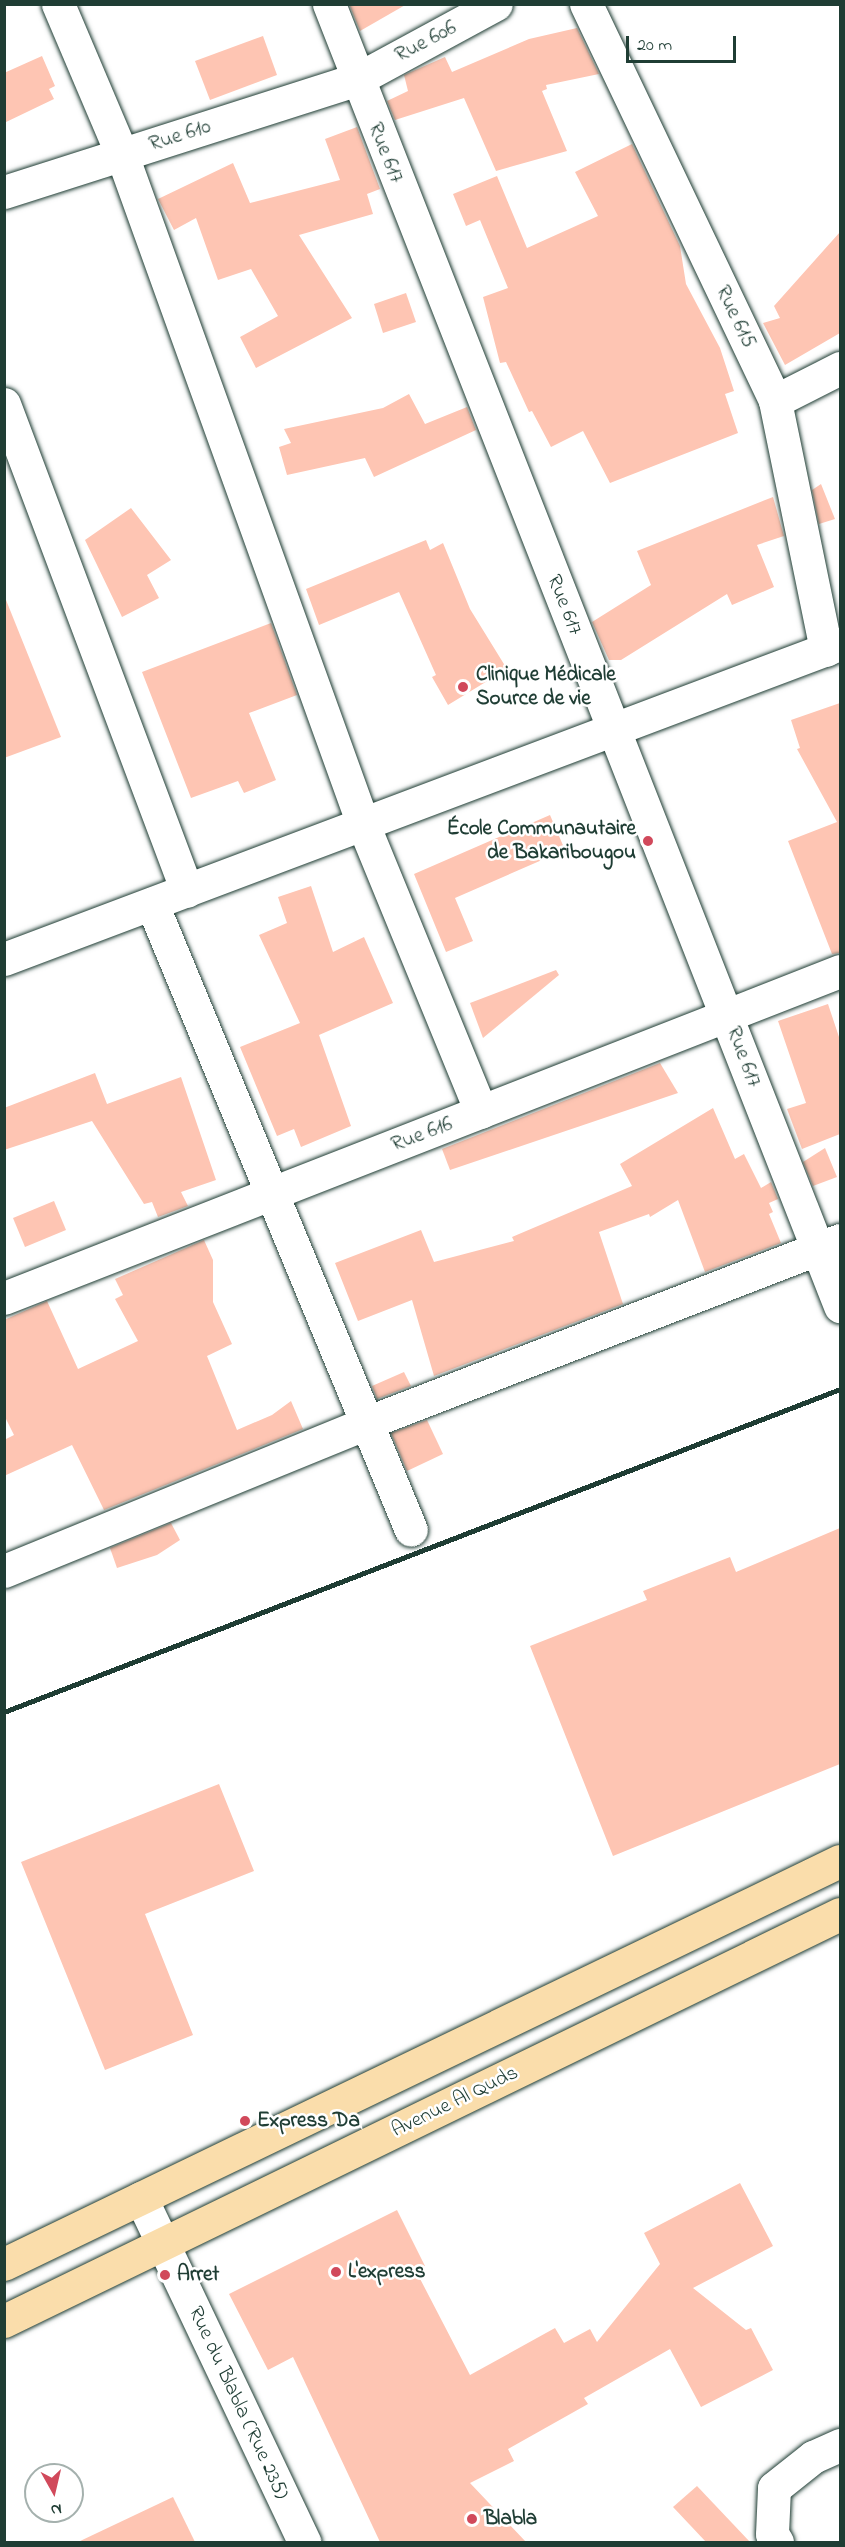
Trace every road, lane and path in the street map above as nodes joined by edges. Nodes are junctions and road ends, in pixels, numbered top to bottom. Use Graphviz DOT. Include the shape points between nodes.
graph roads {
  1 [pos="58,4"];
  2 [pos="329,4"];
  3 [pos="496,4"];
  4 [pos="586,4"];
  5 [pos="356,80"];
  6 [pos="122,155"];
  7 [pos="4,192"];
  8 [pos="840,368"];
  9 [pos="775,401"];
  10 [pos="4,404"];
  11 [pos="833,647"];
  12 [pos="613,730"];
  13 [pos="363,824"];
  14 [pos="186,891"];
  15 [pos="152,904"];
  16 [pos="4,959"];
  17 [pos="840,971"];
  18 [pos="726,1016"];
  19 [pos="481,1112"];
  20 [pos="272,1193"];
  21 [pos="829,1244"];
  22 [pos="4,1298"];
  23 [pos="840,1306"];
  24 [pos="366,1423"];
  25 [pos="411,1530"];
  26 [pos="4,1571"];
  27 [pos="840,1861"];
  28 [pos="840,1914"];
  29 [pos="141,2198"];
  30 [pos="163,2245"];
  31 [pos="4,2264"];
  32 [pos="4,2321"];
  33 [pos="840,2445"];
  34 [pos="304,2542"];
  35 [pos="777,2542"];
  1 -- 6 [label="street"];
  2 -- 5 [label="street, Rue 617"];
  3 -- 5 [label="street, Rue 606"];
  4 -- 9 [label="street, Rue 615"];
  5 -- 6 [label="street, Rue 610"];
  5 -- 12 [label="street, Rue 617"];
  6 -- 7 [label="street, Rue 610"];
  6 -- 13 [label="street"];
  8 -- 9 [label="street"];
  9 -- 11 [label="street, Rue 615"];
  10 -- 14 [label="street"];
  11 -- 12 [label="street"];
  12 -- 13 [label="street"];
  12 -- 18 [label="street, Rue 617"];
  13 -- 14 [label="street"];
  13 -- 19 [label="street"];
  14 -- 15 [label="street"];
  15 -- 16 [label="street"];
  15 -- 20 [label="street"];
  17 -- 18 [label="street, Rue 616"];
  18 -- 19 [label="street, Rue 616"];
  18 -- 21 [label="street, Rue 617"];
  19 -- 20 [label="street, Rue 616"];
  20 -- 22 [label="street, Rue 616"];
  20 -- 24 [label="street"];
  21 -- 23 [label="street, Rue 617"];
  21 -- 24 [label="street"];
  24 -- 25 [label="street"];
  24 -- 26 [label="street"];
  27 -- 29 [label="main road"];
  28 -- 30 [label="main road, Avenue Al Quds"];
  29 -- 30 [label="street, Rue du Blabla (Rue 235)"];
  29 -- 31 [label="main road"];
  30 -- 32 [label="main road, Avenue Al Quds"];
  30 -- 34 [label="street, Rue du Blabla (Rue 235)"];
  33 -- 35 [label="street" via="813,2457 774,2488 772,2534"];
}
